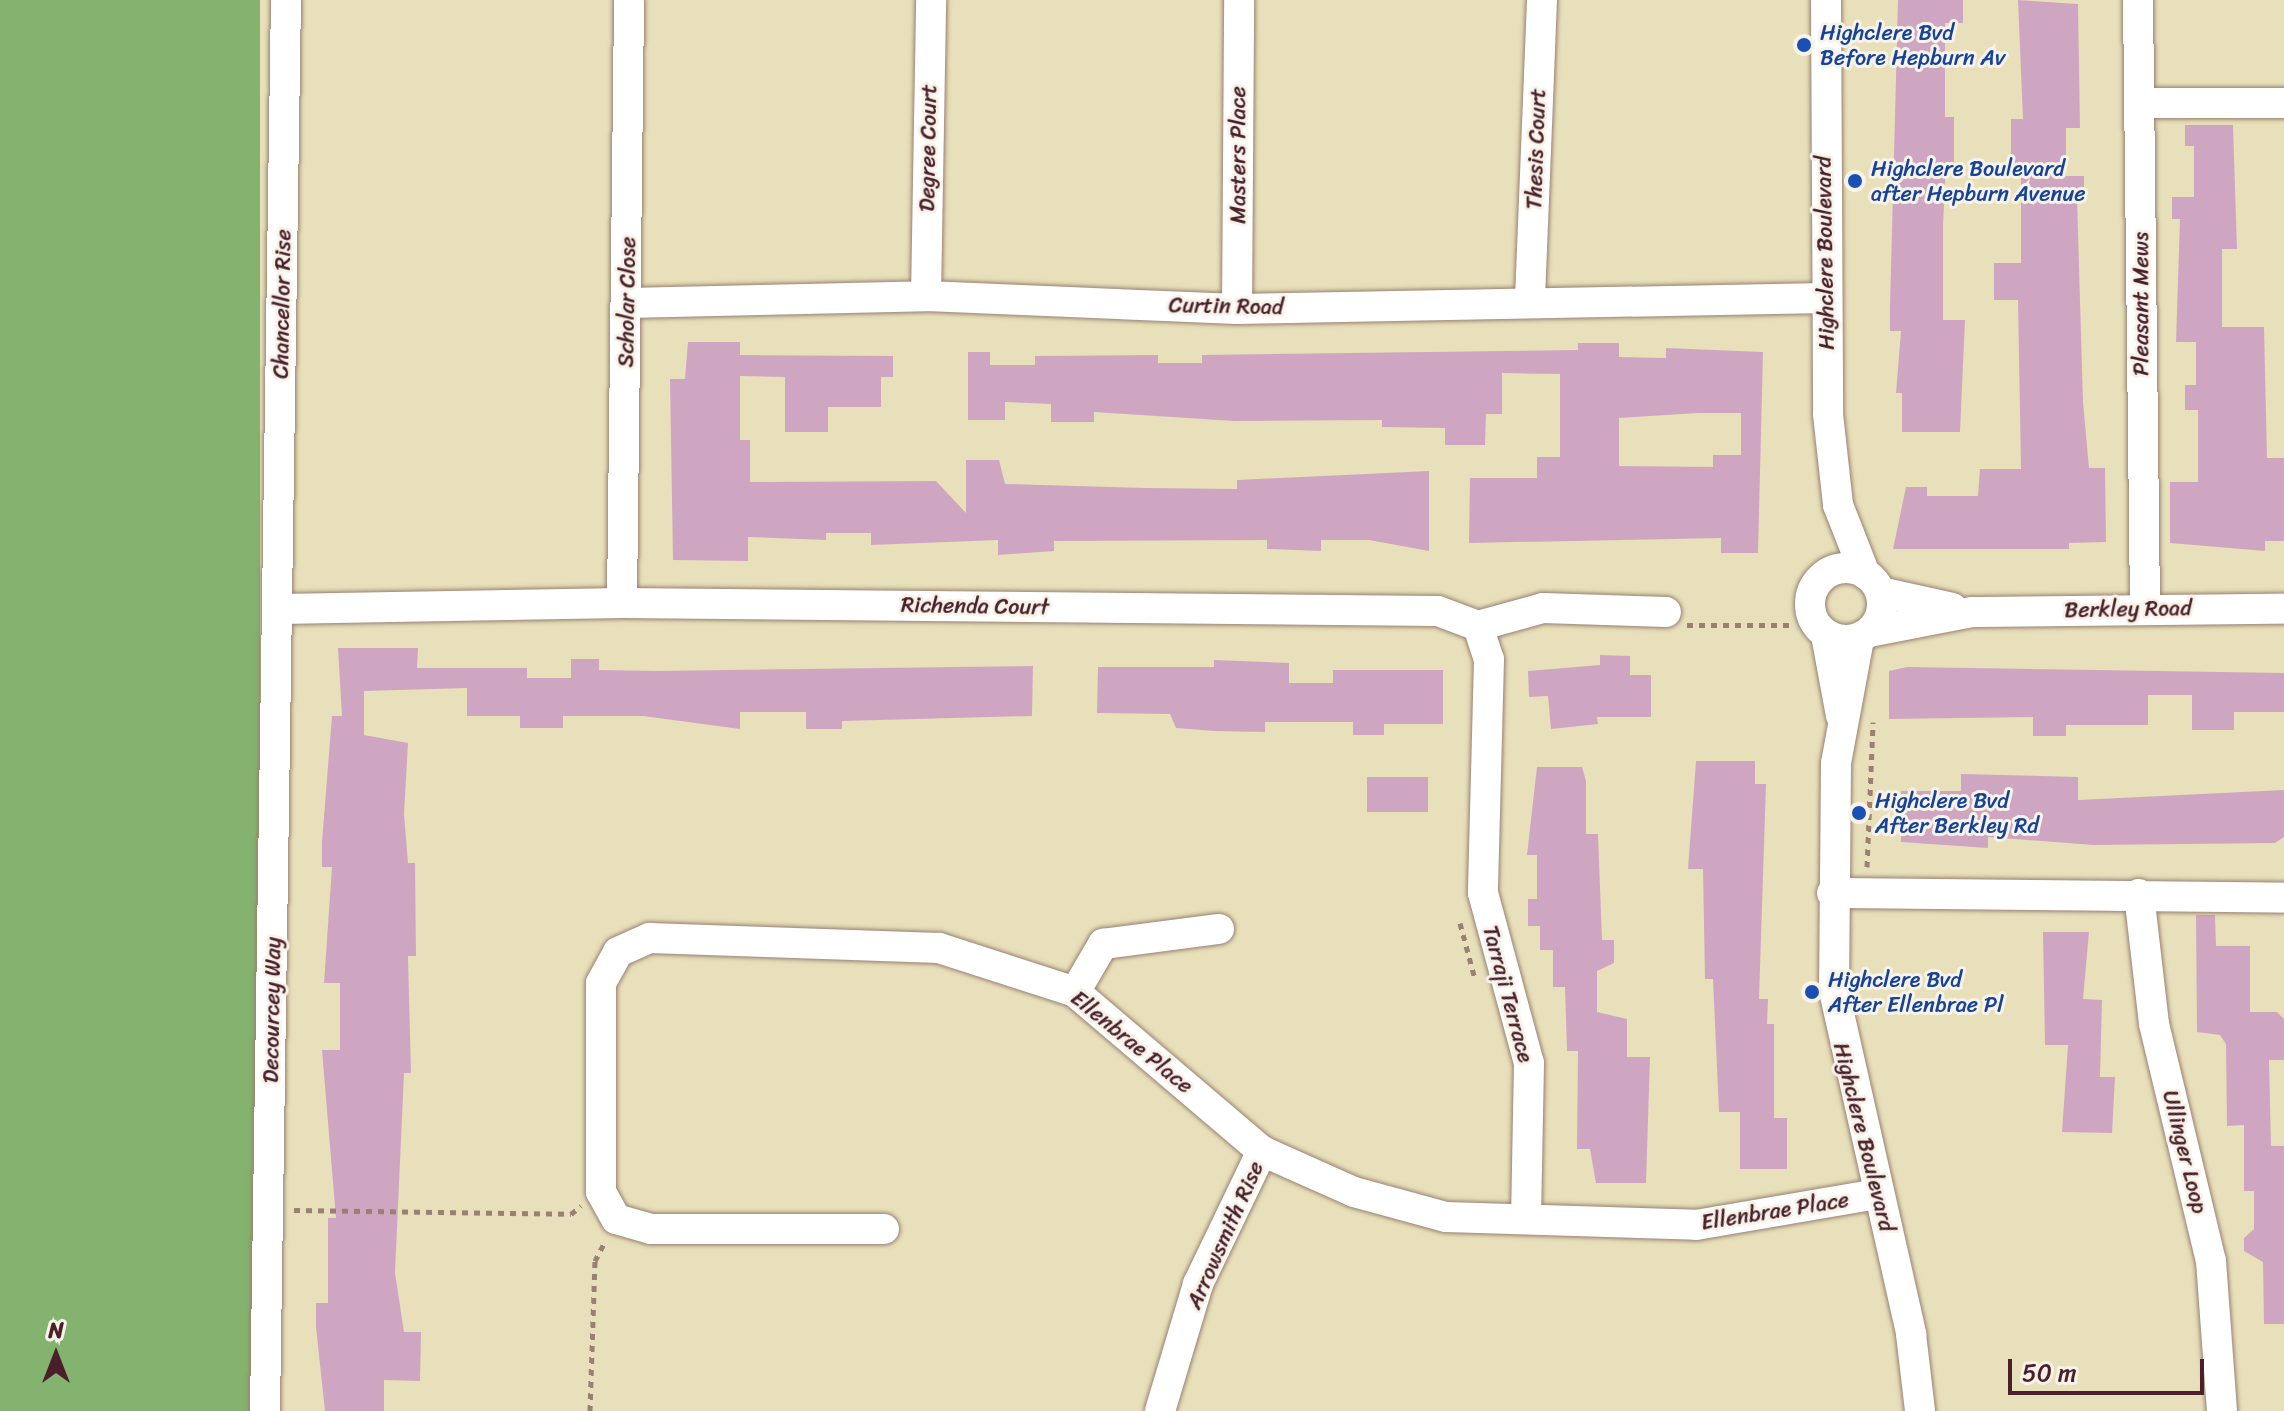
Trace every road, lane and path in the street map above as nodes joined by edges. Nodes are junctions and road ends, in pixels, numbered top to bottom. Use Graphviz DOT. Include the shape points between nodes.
graph roads {
  1 [pos="286,0"];
  2 [pos="931,0"];
  3 [pos="1239,0"];
  4 [pos="1542,0"];
  5 [pos="1826,0"];
  6 [pos="2138,0"];
  7 [pos="629,1"];
  8 [pos="2140,103"];
  9 [pos="2284,103"];
  10 [pos="926,296"];
  11 [pos="1826,298"];
  12 [pos="1530,299"];
  13 [pos="627,303"];
  14 [pos="1237,309"];
  15 [pos="1838,505"];
  16 [pos="1826,574"];
  17 [pos="1873,583"];
  18 [pos="622,603"];
  19 [pos="279,609"];
  20 [pos="2145,609"];
  21 [pos="2284,609"];
  22 [pos="1666,612"];
  23 [pos="1972,612"];
  24 [pos="1792,625"];
  25 [pos="1478,626"];
  26 [pos="1826,635"];
  27 [pos="1864,635"];
  28 [pos="1871,704"];
  29 [pos="1841,716"];
  30 [pos="1832,893"];
  31 [pos="2139,894"];
  32 [pos="1866,895"];
  33 [pos="2284,898"];
  34 [pos="1459,918"];
  35 [pos="1219,929"];
  36 [pos="1477,984"];
  37 [pos="1075,992"];
  38 [pos="1262,1151"];
  39 [pos="601,1192"];
  40 [pos="1877,1194"];
  41 [pos="283,1205"];
  42 [pos="616,1219"];
  43 [pos="1526,1219"];
  44 [pos="884,1229"];
  45 [pos="265,1411"];
  46 [pos="590,1411"];
  47 [pos="1160,1411"];
  48 [pos="1920,1411"];
  49 [pos="2222,1411"];
  1 -- 19 [label="street, Chancellor Rise"];
  2 -- 10 [label="street, Degree Court"];
  3 -- 14 [label="street, Masters Place"];
  4 -- 12 [label="street, Thesis Court"];
  5 -- 11 [label="street, Highclere Boulevard"];
  6 -- 8 [label="street, Pleasant Mews"];
  7 -- 13 [label="street, Scholar Close"];
  8 -- 9 [label="street"];
  8 -- 20 [label="street, Pleasant Mews"];
  10 -- 13 [label="street, Curtin Road"];
  10 -- 14 [label="street, Curtin Road"];
  11 -- 12 [label="street, Curtin Road"];
  11 -- 15 [label="street, Highclere Boulevard"];
  12 -- 14 [label="street, Curtin Road"];
  13 -- 18 [label="street, Scholar Close"];
  15 -- 16 [label="street, Highclere Boulevard"];
  15 -- 17 [label="street, Highclere Boulevard"];
  16 -- 17 [label="street" via="1846,568"];
  16 -- 26 [label="street, Highclere Boulevard" via="1809,604"];
  17 -- 23 [label="street, Berkley Road"];
  17 -- 27 [label="street, Highclere Boulevard" via="1881,614"];
  18 -- 19 [label="street, Richenda Court"];
  18 -- 25 [label="street, Richenda Court" via="1438,611"];
  19 -- 41 [label="street, Decourcey Way"];
  20 -- 21 [label="street, Berkley Road"];
  20 -- 23 [label="street, Berkley Road"];
  22 -- 24 [label="path" via="1673,626"];
  22 -- 25 [label="street" via="1543,608"];
  23 -- 27 [label="street, Berkley Road"];
  25 -- 43 [label="street, Tarraji Terrace" via="1489,659 1483,893 1529,1063"];
  26 -- 27 [label="street"];
  26 -- 29 [label="street, Highclere Boulevard"];
  27 -- 29 [label="street, Highclere Boulevard"];
  28 -- 32 [label="path" via="1875,810"];
  29 -- 30 [label="street, Highclere Boulevard"];
  30 -- 32 [label="street"];
  30 -- 40 [label="street, Highclere Boulevard" via="1842,1055"];
  31 -- 32 [label="street"];
  31 -- 33 [label="street"];
  31 -- 49 [label="street, Ullinger Loop" via="2154,1024 2211,1261"];
  34 -- 36 [label="path"];
  35 -- 37 [label="street" via="1103,944"];
  37 -- 38 [label="street, Ellenbrae Place"];
  37 -- 39 [label="street, Ellenbrae Place" via="939,948 650,938 618,952 601,983"];
  38 -- 43 [label="street, Ellenbrae Place" via="1354,1192 1446,1217"];
  38 -- 47 [label="street, Arrowsmith Rise" via="1198,1284"];
  39 -- 41 [label="path" via="571,1214"];
  39 -- 42 [label="street, Ellenbrae Place"];
  40 -- 43 [label="street, Ellenbrae Place" via="1711,1224"];
  40 -- 48 [label="street, Highclere Boulevard" via="1911,1334"];
  41 -- 45 [label="street, Decourcey Way"];
  42 -- 44 [label="street" via="651,1229"];
  42 -- 46 [label="path" via="595,1261"];
}
